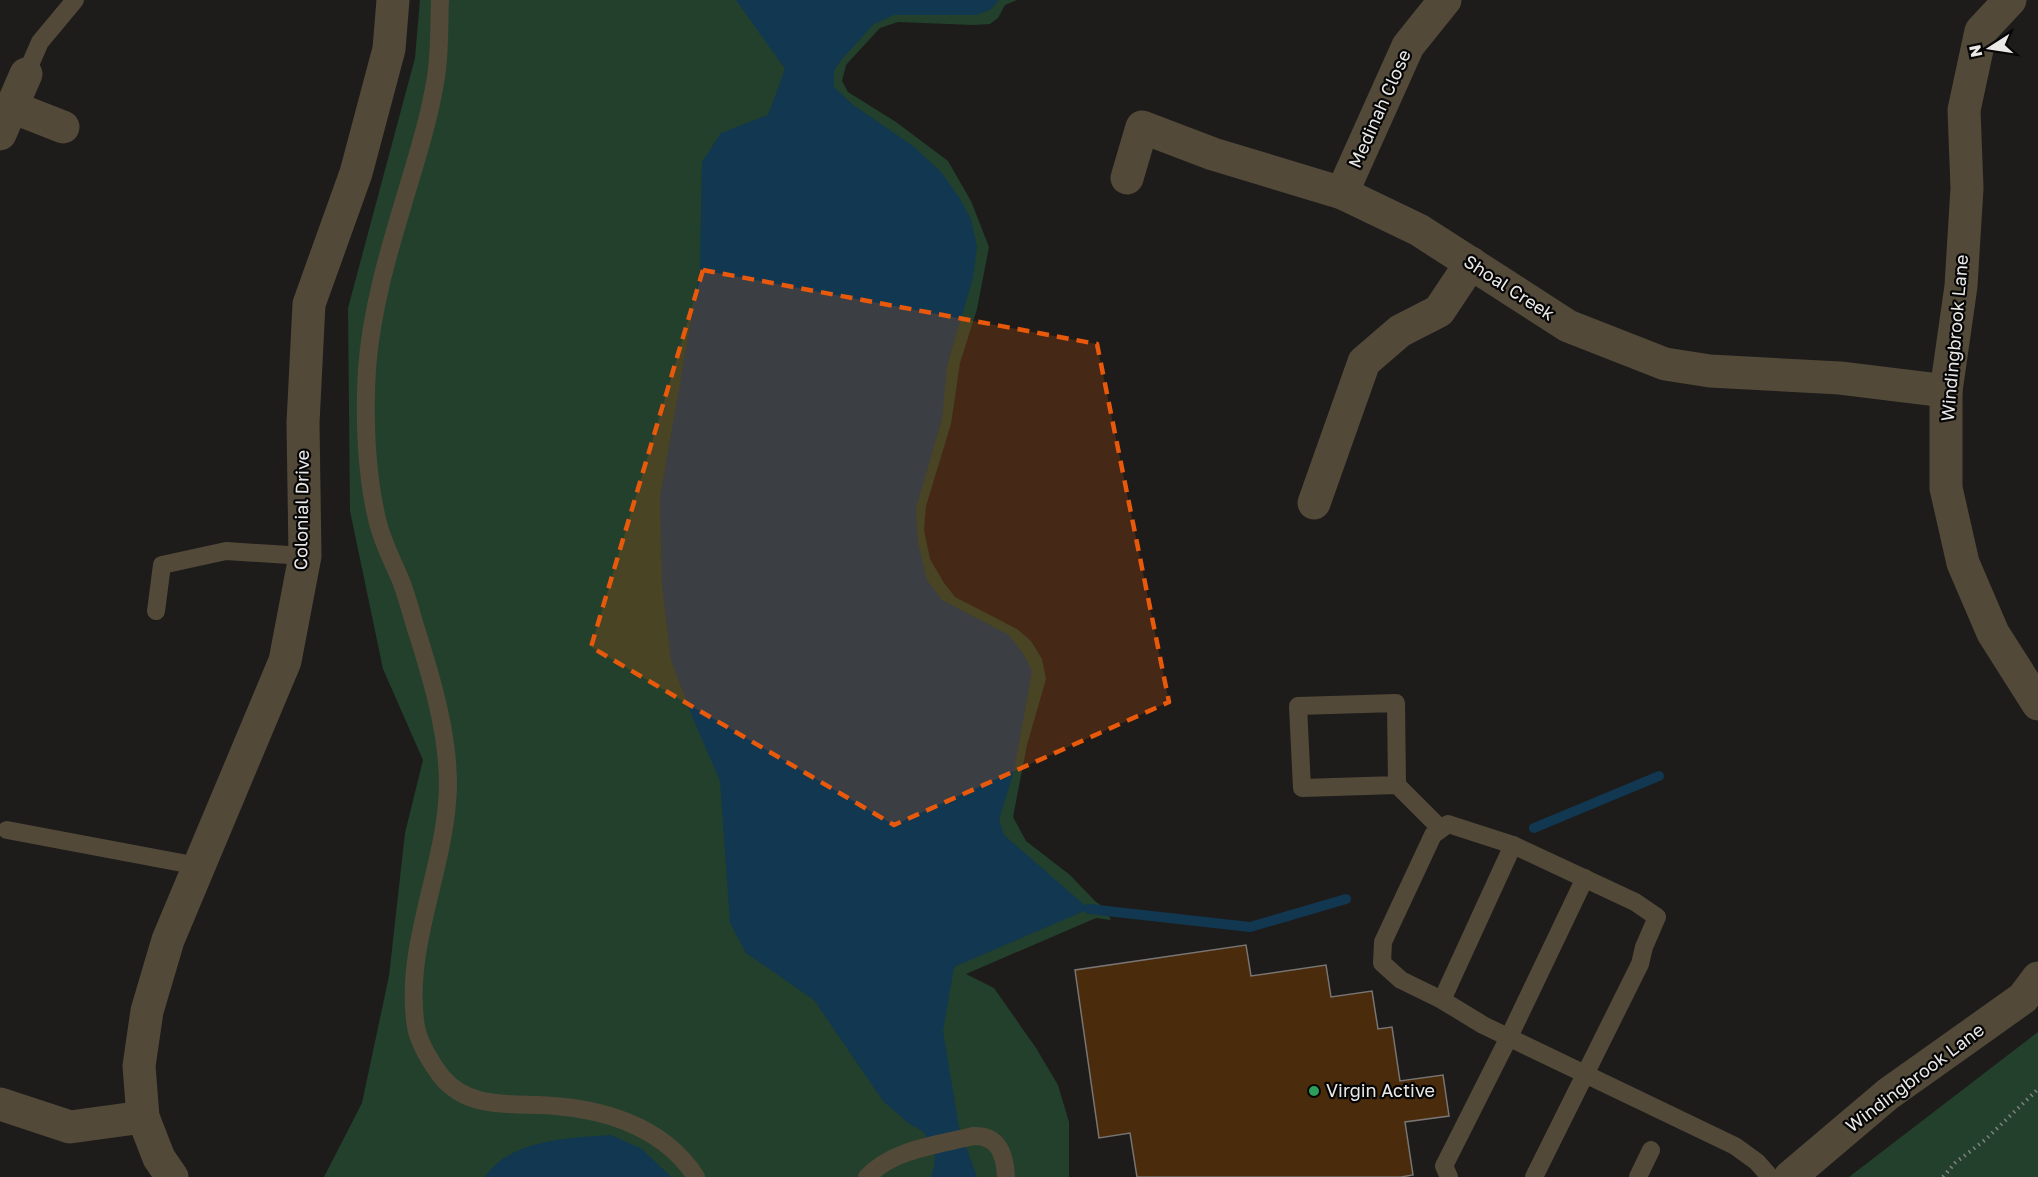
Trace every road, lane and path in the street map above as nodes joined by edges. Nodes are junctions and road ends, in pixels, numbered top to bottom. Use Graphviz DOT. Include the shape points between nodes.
graph roads {
  1 [pos="75,0"];
  2 [pos="393,0"];
  3 [pos="440,0"];
  4 [pos="1445,0"];
  5 [pos="2010,0"];
  6 [pos="26,74"];
  7 [pos="6,120"];
  8 [pos="63,127"];
  9 [pos="1127,178"];
  10 [pos="1342,193"];
  11 [pos="1471,263"];
  12 [pos="1946,391"];
  13 [pos="1314,503"];
  14 [pos="305,556"];
  15 [pos="156,611"];
  16 [pos="2038,704"];
  17 [pos="1397,785"];
  18 [pos="7,830"];
  19 [pos="1441,830"];
  20 [pos="1513,845"];
  21 [pos="198,866"];
  22 [pos="1585,878"];
  23 [pos="2038,978"];
  24 [pos="1442,1000"];
  25 [pos="1509,1037"];
  26 [pos="1586,1074"];
  27 [pos="2038,1089"];
  28 [pos="0,1104"];
  29 [pos="143,1117"];
  30 [pos="1651,1150"];
  31 [pos="172,1177"];
  32 [pos="696,1177"];
  33 [pos="867,1177"];
  34 [pos="1006,1177"];
  35 [pos="1449,1177"];
  36 [pos="1534,1177"];
  37 [pos="1638,1177"];
  38 [pos="1770,1177"];
  39 [pos="1790,1177"];
  40 [pos="1943,1177"];
  1 -- 6 [label="lane" via="40,42"];
  2 -- 14 [label="street, Colonial Drive" via="389,49 356,173 309,304 303,423"];
  3 -- 32 [label="lane" via="436,75 378,295 367,374 369,457 376,515 427,663 446,755 448,784 442,844 416,967 417,1031 428,1056 456,1091 505,1106 568,1107 620,1119 672,1147"];
  4 -- 10 [label="street, Medinah Close" via="1408,45"];
  5 -- 12 [label="street, Windingbrook Lane" via="1981,31 1964,110 1967,188 1961,286"];
  6 -- 7 [label="street"];
  7 -- 8 [label="street"];
  9 -- 10 [label="street, Shoal Creek" via="1142,127 1213,154"];
  10 -- 11 [label="street, Shoal Creek" via="1419,230"];
  11 -- 12 [label="street, Shoal Creek" via="1569,326 1665,364"];
  11 -- 13 [label="street" via="1439,311 1400,331 1364,362"];
  12 -- 16 [label="street, Windingbrook Lane" via="1946,488 1963,563 1994,633"];
  14 -- 15 [label="lane" via="226,551 162,565"];
  14 -- 21 [label="street, Colonial Drive" via="285,661"];
  17 -- 17 [label="lane" via="1302,788 1298,706 1396,703"];
  17 -- 19 [label="lane"];
  18 -- 21 [label="lane"];
  19 -- 20 [label="lane" via="1448,824"];
  19 -- 24 [label="lane" via="1433,835 1383,942 1382,963 1401,980"];
  20 -- 22 [label="lane"];
  20 -- 24 [label="lane"];
  21 -- 29 [label="street, Colonial Drive" via="168,940 147,1011 139,1066"];
  22 -- 25 [label="lane"];
  22 -- 26 [label="lane" via="1635,902 1656,917 1640,964"];
  23 -- 39 [label="street, Windingbrook Lane" via="2023,998 1888,1094"];
  24 -- 25 [label="lane"];
  25 -- 26 [label="lane"];
  25 -- 35 [label="lane" via="1444,1166"];
  26 -- 36 [label="lane"];
  26 -- 38 [label="lane" via="1735,1146"];
  27 -- 40 [label="path"];
  28 -- 29 [label="street" via="70,1127"];
  29 -- 31 [label="street, Colonial Drive" via="159,1158"];
  30 -- 37 [label="lane"];
  33 -- 34 [label="lane" via="883,1162 973,1136 993,1140 1001,1151"];
}
